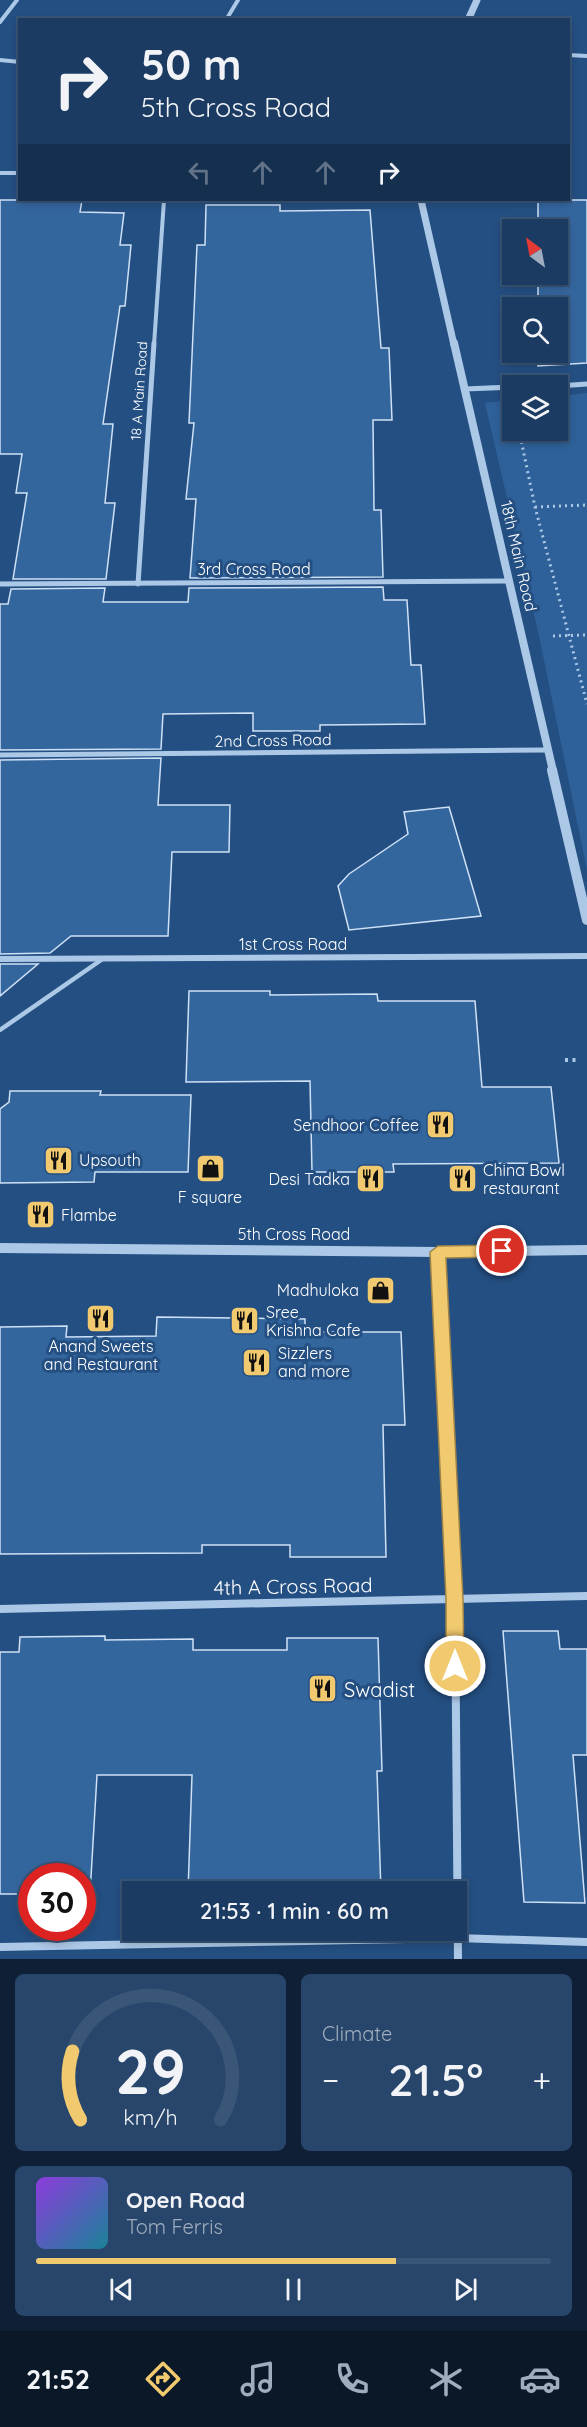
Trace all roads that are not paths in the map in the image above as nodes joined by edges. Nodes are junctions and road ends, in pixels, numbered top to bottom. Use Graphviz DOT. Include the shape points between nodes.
graph roads {
  1 [pos="17,0"];
  2 [pos="238,0"];
  3 [pos="477,0"];
  4 [pos="227,18"];
  5 [pos="469,18"];
  6 [pos="0,22"];
  7 [pos="570,55"];
  8 [pos="587,56"];
  9 [pos="0,60"];
  10 [pos="18,62"];
  11 [pos="0,172"];
  12 [pos="18,173"];
  13 [pos="164,201"];
  14 [pos="421,201"];
  15 [pos="587,384"];
  16 [pos="568,385"];
  17 [pos="502,387"];
  18 [pos="465,389"];
  19 [pos="509,581"];
  20 [pos="0,584"];
  21 [pos="138,584"];
  22 [pos="546,750"];
  23 [pos="0,754"];
  24 [pos="584,893"];
  25 [pos="587,920"];
  26 [pos="587,956"];
  27 [pos="104,958"];
  28 [pos="0,959"];
  29 [pos="0,1030"];
  30 [pos="0,1248"];
  31 [pos="587,1250"];
  32 [pos="438,1252"];
  33 [pos="587,1596"];
  34 [pos="455,1599"];
  35 [pos="0,1609"];
  36 [pos="457,1881"];
  37 [pos="467,1938"];
  38 [pos="305,1941"];
  39 [pos="457,1941"];
  40 [pos="587,1942"];
  41 [pos="0,1947"];
  42 [pos="458,1959"];
  1 -- 6 [label="street"];
  2 -- 4 [label="street"];
  3 -- 5 [label="street"];
  7 -- 8 [label="street"];
  9 -- 10 [label="street"];
  11 -- 12 [label="street"];
  13 -- 21 [label="street, 18 A Main Road"];
  14 -- 18 [label="street, 18th Main Road"];
  15 -- 16 [label="street"];
  17 -- 18 [label="street"];
  18 -- 19 [label="street, 18th Main Road"];
  19 -- 21 [label="street, 3rd Cross Road"];
  19 -- 22 [label="street, 18th Main Road"];
  20 -- 21 [label="street, 3rd Cross Road"];
  22 -- 23 [label="street, 2nd Cross Road"];
  22 -- 24 [label="street, 18th Main Road"];
  24 -- 25 [label="street, 18th Main Road"];
  26 -- 27 [label="street, 1st Cross Road"];
  27 -- 28 [label="street, 1st Cross Road"];
  27 -- 29 [label="lane"];
  30 -- 32 [label="street, 5th Cross Road"];
  31 -- 32 [label="street, 5th Cross Road"];
  32 -- 34 [label="street"];
  33 -- 34 [label="street, 4th A Cross Road"];
  34 -- 35 [label="street, 4th A Cross Road"];
  34 -- 36 [label="street"];
  37 -- 40 [label="street"];
  38 -- 41 [label="street"];
  39 -- 42 [label="street"];
}
